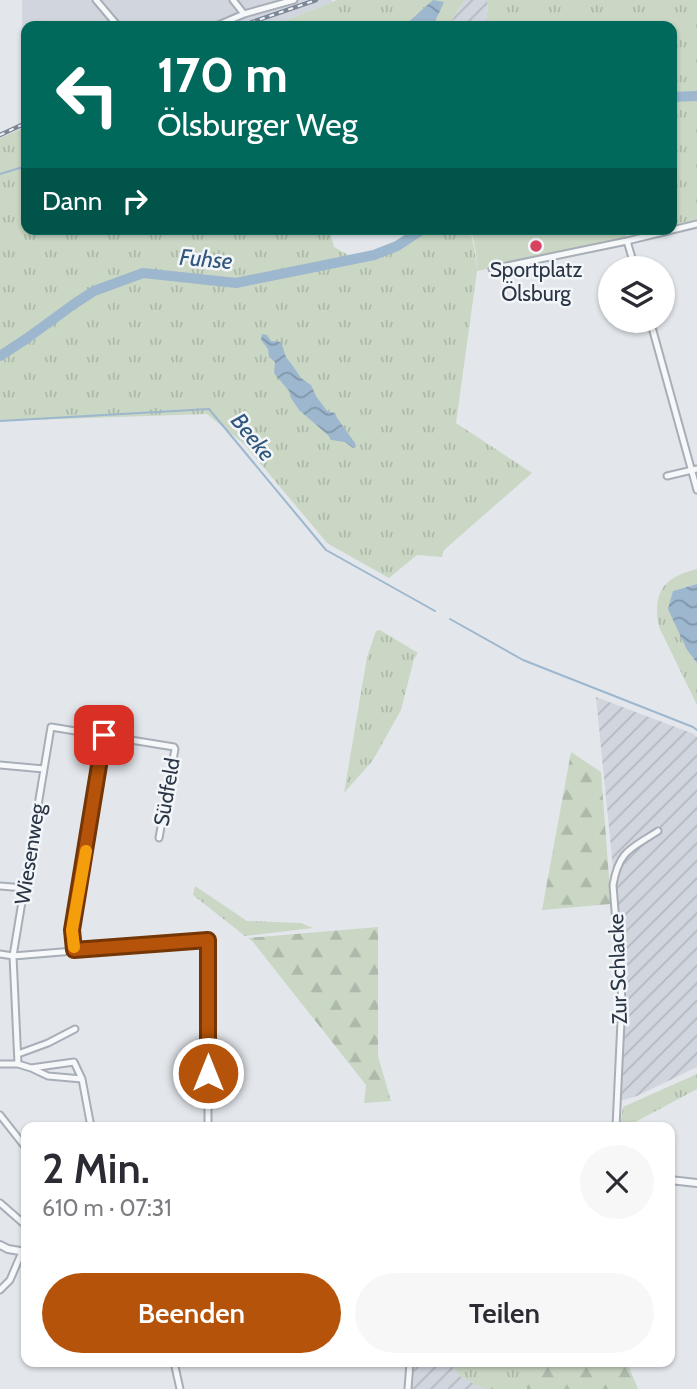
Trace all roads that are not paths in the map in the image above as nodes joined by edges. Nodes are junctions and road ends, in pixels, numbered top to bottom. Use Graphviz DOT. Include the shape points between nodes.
graph roads {
  1 [pos="96,0"];
  2 [pos="233,0"];
  3 [pos="294,0"];
  4 [pos="282,1"];
  5 [pos="244,13"];
  6 [pos="114,21"];
  7 [pos="227,21"];
  8 [pos="697,224"];
  9 [pos="677,229"];
  10 [pos="652,235"];
  11 [pos="627,241"];
  12 [pos="631,256"];
  13 [pos="492,269"];
  14 [pos="653,333"];
  15 [pos="694,470"];
  16 [pos="667,476"];
  17 [pos="697,490"];
  18 [pos="104,735"];
  19 [pos="0,765"];
  20 [pos="44,769"];
  21 [pos="658,831"];
  22 [pos="159,838"];
  23 [pos="0,886"];
  24 [pos="24,888"];
  25 [pos="74,950"];
  26 [pos="0,954"];
  27 [pos="13,956"];
  28 [pos="75,1029"];
  29 [pos="18,1054"];
  30 [pos="0,1063"];
  31 [pos="18,1064"];
  32 [pos="32,1068"];
  33 [pos="82,1079"];
  34 [pos="0,1115"];
  35 [pos="90,1122"];
  36 [pos="208,1122"];
  37 [pos="616,1122"];
  38 [pos="21,1142"];
  39 [pos="675,1181"];
  40 [pos="697,1183"];
  41 [pos="0,1203"];
  42 [pos="21,1221"];
  43 [pos="0,1245"];
  44 [pos="21,1251"];
  45 [pos="21,1258"];
  46 [pos="0,1290"];
  47 [pos="175,1367"];
  48 [pos="410,1367"];
  49 [pos="180,1389"];
  50 [pos="408,1389"];
  1 -- 6 [label="street"];
  2 -- 5 [label="street"];
  3 -- 4 [label="street"];
  4 -- 5 [label="street"];
  5 -- 7 [label="street"];
  8 -- 9 [label="street"];
  10 -- 11 [label="street"];
  11 -- 12 [label="street"];
  11 -- 13 [label="street"];
  14 -- 15 [label="street"];
  15 -- 16 [label="street"];
  15 -- 17 [label="street"];
  18 -- 20 [label="street, Wiesenweg" via="51,727"];
  18 -- 22 [label="street, Südfeld" via="174,747"];
  18 -- 25 [label="street" via="72,930"];
  19 -- 20 [label="street"];
  20 -- 24 [label="street, Wiesenweg"];
  21 -- 37 [label="street, Zur Schlacke" via="623,856 613,885 622,1000"];
  23 -- 24 [label="street"];
  24 -- 27 [label="street, Wiesenweg"];
  25 -- 27 [label="street"];
  25 -- 36 [label="street" via="208,940"];
  26 -- 27 [label="street"];
  27 -- 29 [label="street, Wiesenweg"];
  28 -- 29 [label="street"];
  29 -- 31 [label="street, Wiesenweg"];
  30 -- 31 [label="street"];
  31 -- 32 [label="street"];
  32 -- 33 [label="street" via="48,1076"];
  32 -- 33 [label="street" via="74,1062"];
  33 -- 35 [label="street"];
  34 -- 38 [label="street"];
  39 -- 40 [label="street"];
  41 -- 42 [label="street"];
  43 -- 44 [label="street"];
  45 -- 46 [label="street"];
  47 -- 49 [label="street"];
  48 -- 50 [label="street"];
}
